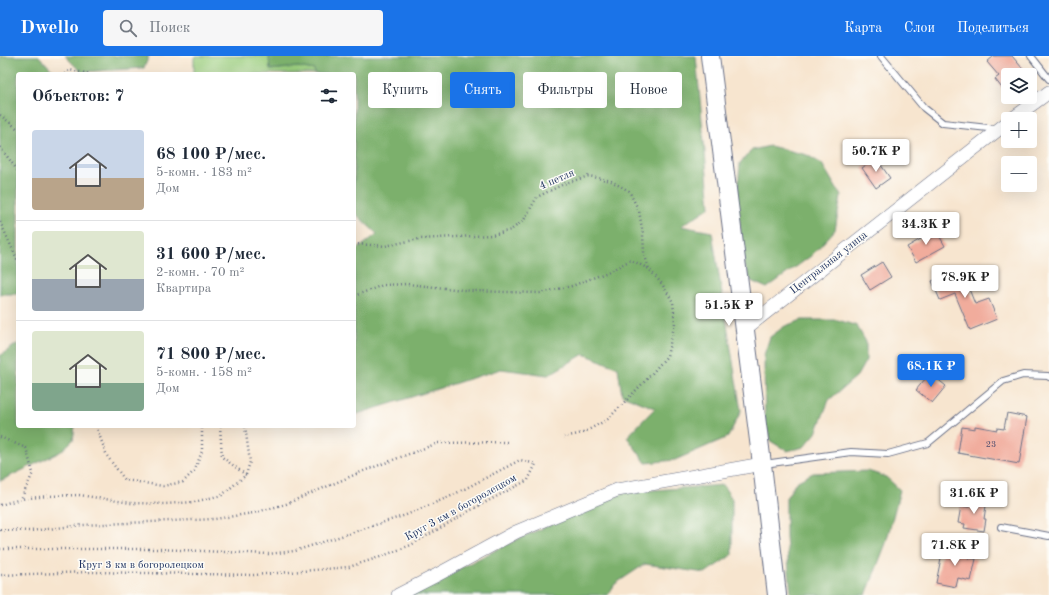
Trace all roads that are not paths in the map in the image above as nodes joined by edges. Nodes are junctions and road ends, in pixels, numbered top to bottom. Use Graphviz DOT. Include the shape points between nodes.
graph roads {
  1 [pos="710,56"];
  2 [pos="880,56"];
  3 [pos="1031,56"];
  4 [pos="1049,80"];
  5 [pos="1049,92"];
  6 [pos="1022,112"];
  7 [pos="1001,125"];
  8 [pos="1001,127"];
  9 [pos="745,329"];
  10 [pos="1049,377"];
  11 [pos="762,464"];
  12 [pos="1001,527"];
  13 [pos="1049,536"];
  14 [pos="398,595"];
  15 [pos="777,595"];
  1 -- 9 [label="street"];
  2 -- 7 [label="lane" via="924,108 943,123"];
  3 -- 4 [label="lane"];
  5 -- 6 [label="street"];
  8 -- 9 [label="street, Центральная улица"];
  9 -- 11 [label="street"];
  10 -- 11 [label="lane" via="1024,375 1003,381 928,443 888,454 851,452"];
  11 -- 14 [label="street" via="617,490 516,532"];
  11 -- 15 [label="street"];
  12 -- 13 [label="lane"];
}
